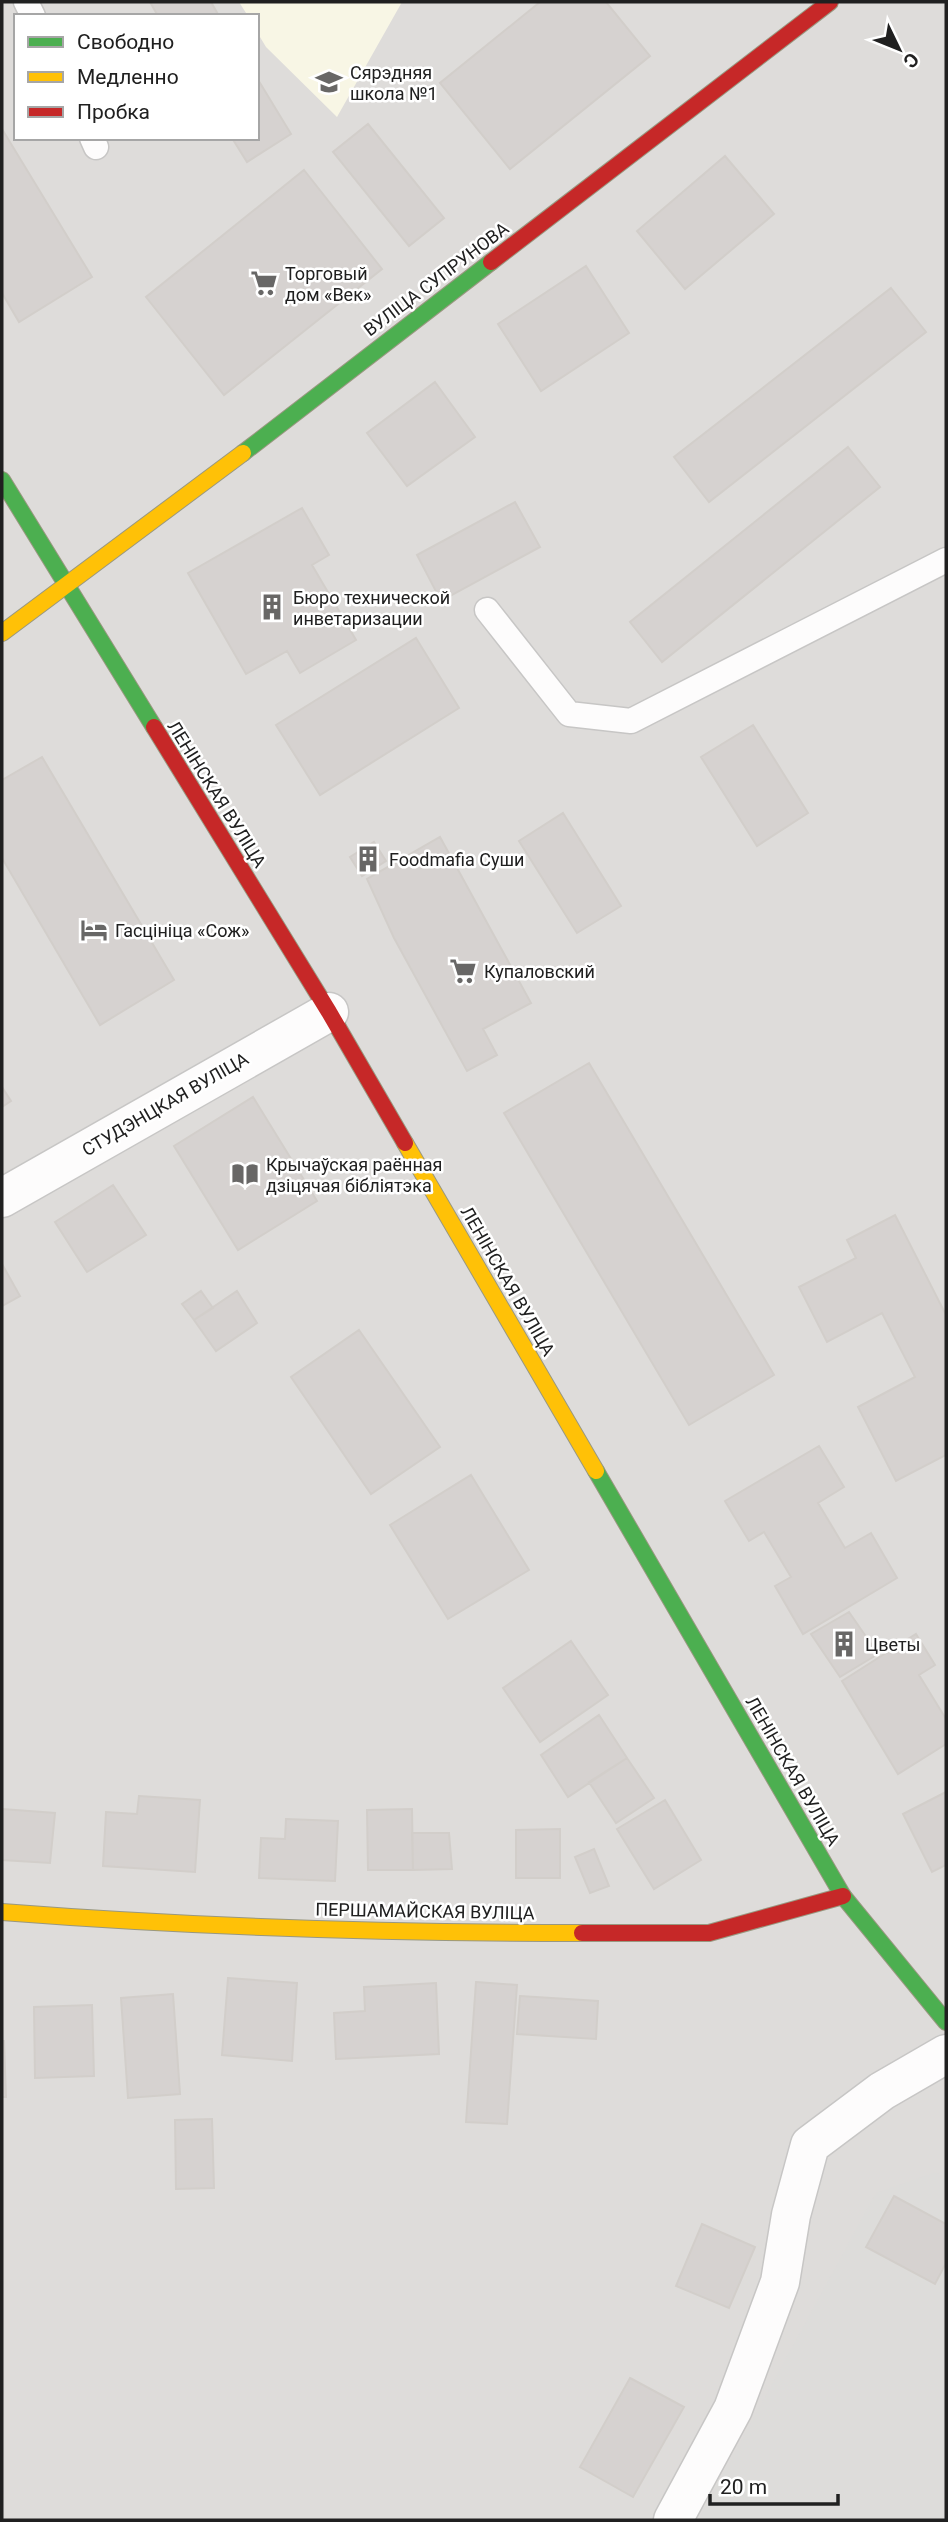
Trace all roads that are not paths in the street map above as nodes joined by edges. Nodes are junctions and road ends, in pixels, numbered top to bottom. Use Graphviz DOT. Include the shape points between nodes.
graph roads {
  1 [pos="830,2"];
  2 [pos="2,480"];
  3 [pos="946,561"];
  4 [pos="66,587"];
  5 [pos="487,610"];
  6 [pos="2,633"];
  7 [pos="329,1012"];
  8 [pos="2,1198"];
  9 [pos="843,1896"];
  10 [pos="2,1912"];
  11 [pos="946,2021"];
  12 [pos="946,2054"];
  13 [pos="673,2520"];
  1 -- 4 [label="street, ВУЛІЦА СУПРУНОВА"];
  2 -- 4 [label="street, ЛЕНІНСКАЯ ВУЛІЦА"];
  3 -- 5 [label="lane" via="631,722 569,714"];
  4 -- 6 [label="street, ВУЛІЦА СУПРУНОВА"];
  4 -- 7 [label="street, ЛЕНІНСКАЯ ВУЛІЦА"];
  7 -- 8 [label="street, СТУДЭНЦКАЯ ВУЛІЦА"];
  7 -- 9 [label="street, ЛЕНІНСКАЯ ВУЛІЦА"];
  9 -- 10 [label="street, ПЕРШАМАЙСКАЯ ВУЛІЦА" via="709,1933 492,1933 118,1921"];
  9 -- 11 [label="street, ЛЕНІНСКАЯ ВУЛІЦА"];
  12 -- 13 [label="street" via="882,2091 810,2145 791,2215 780,2283 733,2409"];
}
